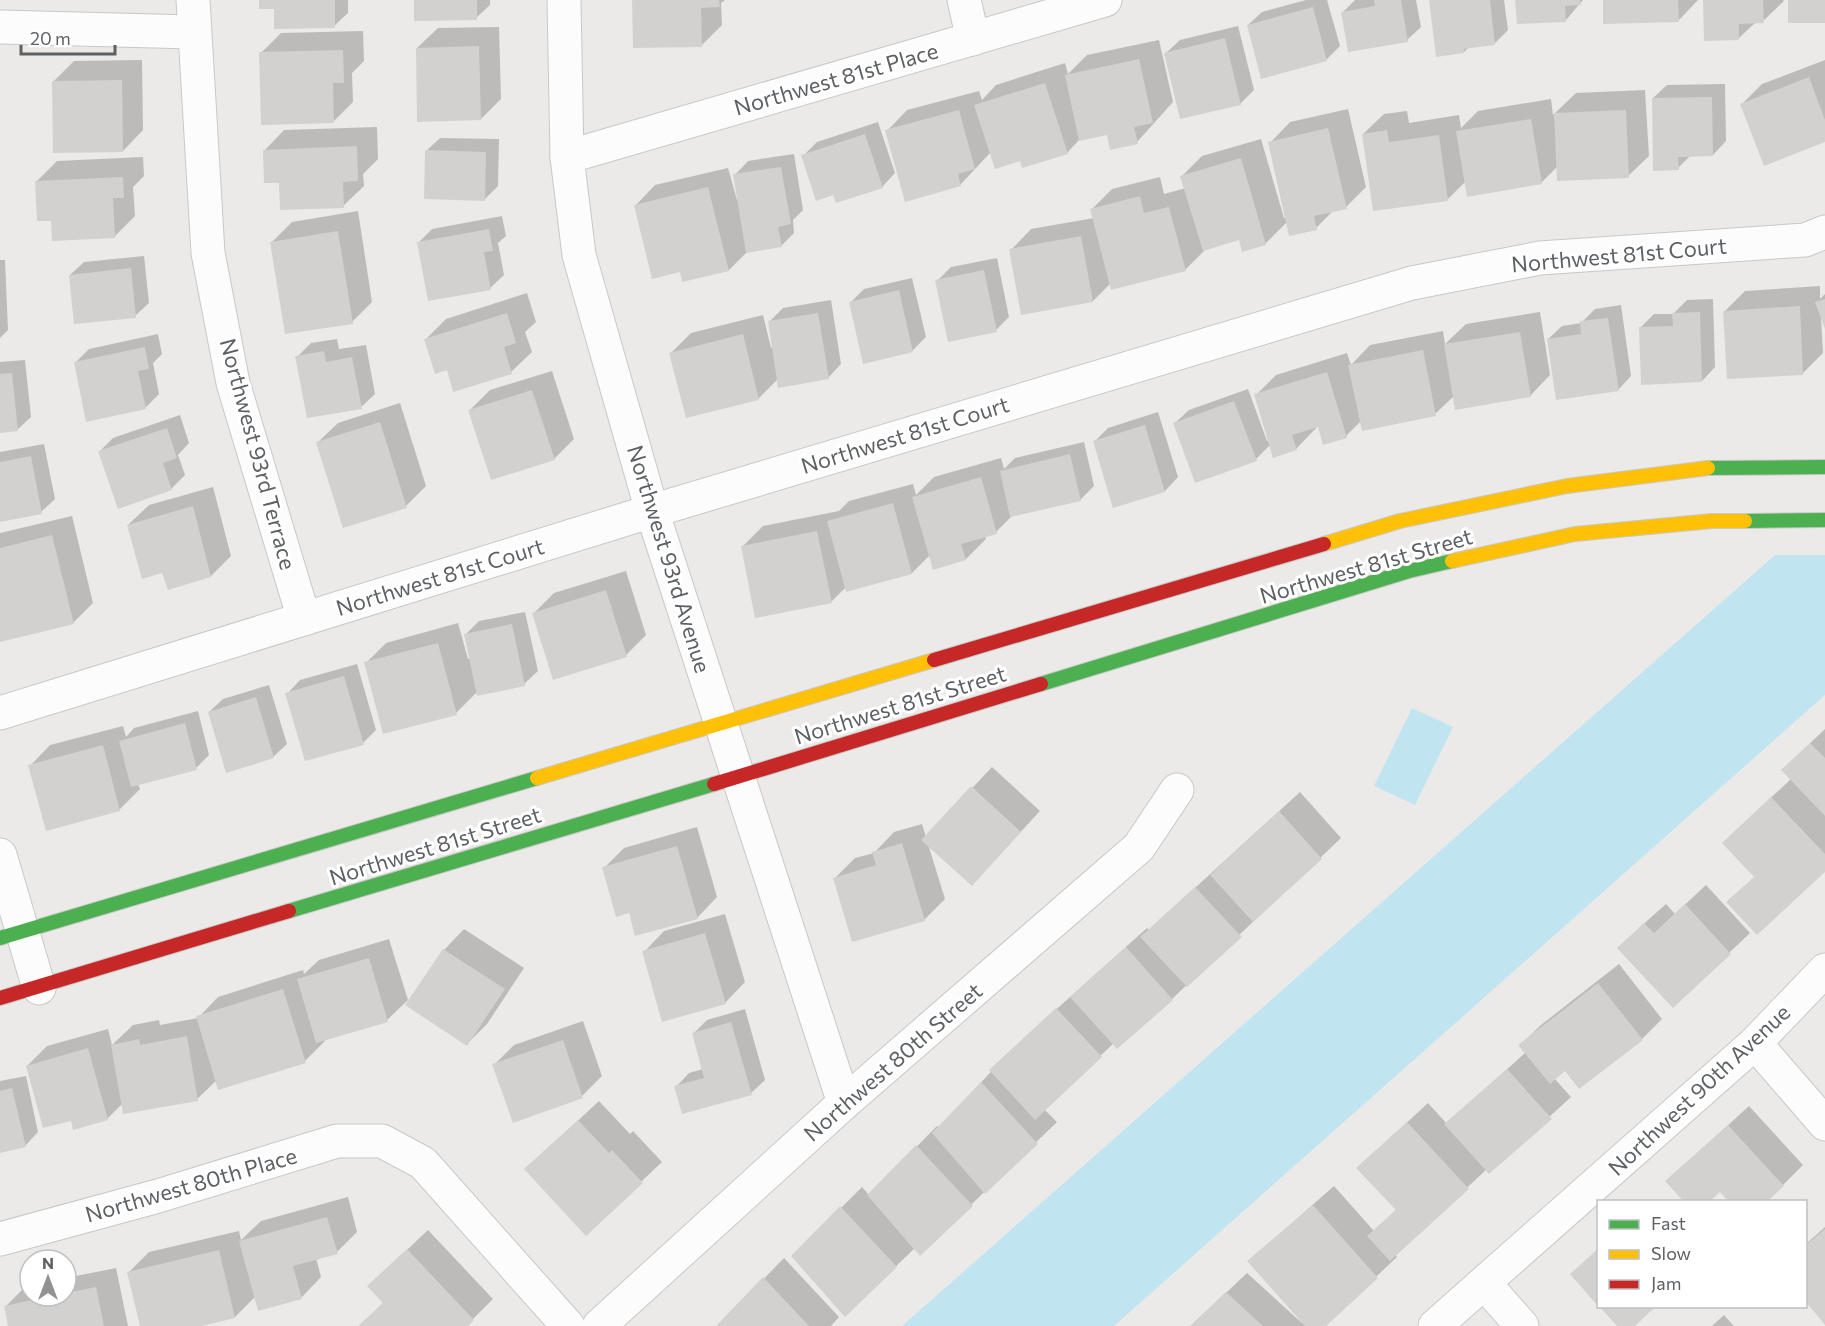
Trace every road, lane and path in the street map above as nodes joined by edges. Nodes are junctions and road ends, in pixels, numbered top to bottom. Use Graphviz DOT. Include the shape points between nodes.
graph roads {
  1 [pos="193,0"];
  2 [pos="564,0"];
  3 [pos="964,0"];
  4 [pos="1105,0"];
  5 [pos="0,27"];
  6 [pos="194,32"];
  7 [pos="973,39"];
  8 [pos="567,157"];
  9 [pos="1825,232"];
  10 [pos="1825,467"];
  11 [pos="652,511"];
  12 [pos="1825,520"];
  13 [pos="304,619"];
  14 [pos="0,712"];
  15 [pos="721,724"];
  16 [pos="738,777"];
  17 [pos="1177,790"];
  18 [pos="0,855"];
  19 [pos="11,935"];
  20 [pos="1825,970"];
  21 [pos="39,988"];
  22 [pos="0,998"];
  23 [pos="1755,1043"];
  24 [pos="844,1103"];
  25 [pos="1825,1124"];
  26 [pos="0,1239"];
  27 [pos="1485,1284"];
  28 [pos="568,1326"];
  29 [pos="599,1326"];
  30 [pos="1435,1326"];
  31 [pos="1522,1326"];
  1 -- 6 [label="street, Northwest 93rd Terrace"];
  2 -- 8 [label="street, Northwest 93rd Avenue"];
  3 -- 7 [label="street"];
  4 -- 7 [label="street, Northwest 81st Place"];
  5 -- 6 [label="street"];
  6 -- 13 [label="street, Northwest 93rd Terrace" via="208,253 233,384"];
  7 -- 8 [label="street, Northwest 81st Place"];
  8 -- 11 [label="street, Northwest 93rd Avenue" via="579,255"];
  9 -- 11 [label="street, Northwest 81st Court" via="1805,240 1540,258 1412,283"];
  10 -- 15 [label="street, Northwest 81st Street" via="1710,468 1567,486 1400,521"];
  11 -- 13 [label="street, Northwest 81st Court"];
  11 -- 15 [label="street, Northwest 93rd Avenue"];
  12 -- 16 [label="street, Northwest 81st Street" via="1712,521 1575,534 1409,571"];
  13 -- 14 [label="street, Northwest 81st Court"];
  15 -- 16 [label="street, Northwest 93rd Avenue"];
  15 -- 19 [label="street, Northwest 81st Street"];
  16 -- 21 [label="street, Northwest 81st Street"];
  16 -- 24 [label="street, Northwest 93rd Avenue"];
  17 -- 24 [label="street, Northwest 80th Street" via="1139,848"];
  18 -- 19 [label="street"];
  19 -- 21 [label="street"];
  20 -- 23 [label="street, Northwest 90th Avenue"];
  21 -- 22 [label="street, Northwest 81st Street"];
  23 -- 25 [label="street"];
  23 -- 27 [label="street, Northwest 90th Avenue"];
  24 -- 29 [label="street, Northwest 80th Street"];
  26 -- 28 [label="street, Northwest 80th Place" via="337,1141 382,1141 423,1163"];
  27 -- 30 [label="street, Northwest 90th Avenue"];
  27 -- 31 [label="street"];
}
